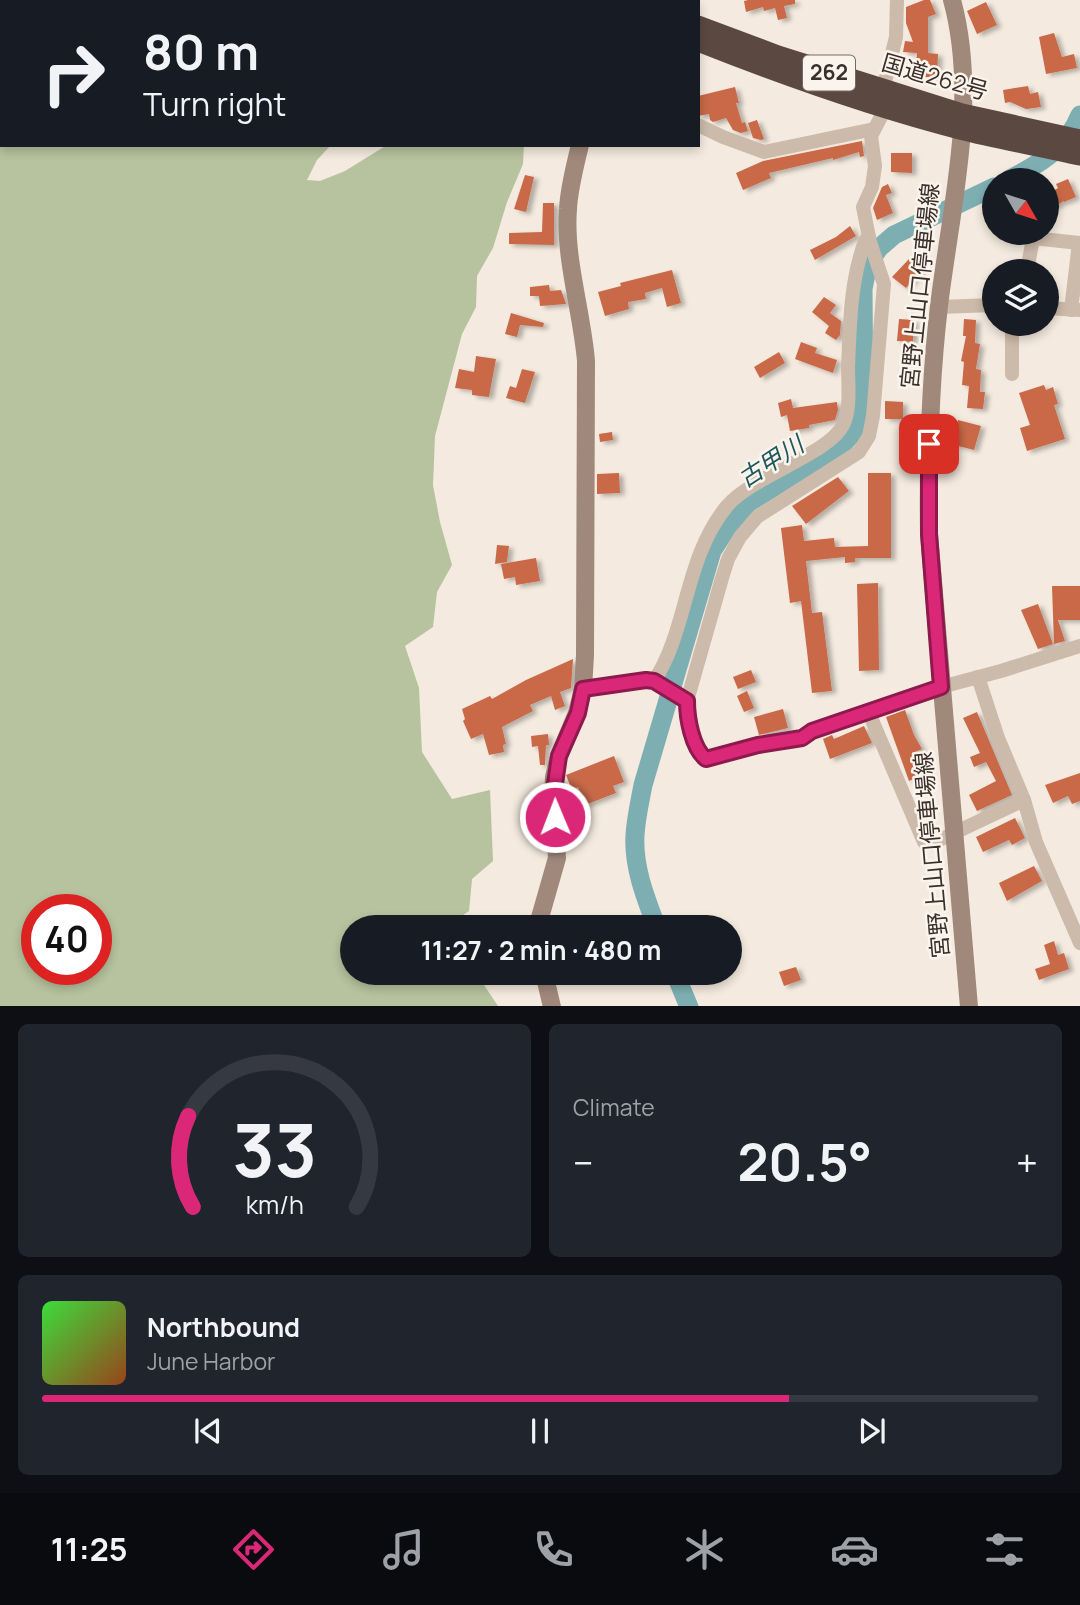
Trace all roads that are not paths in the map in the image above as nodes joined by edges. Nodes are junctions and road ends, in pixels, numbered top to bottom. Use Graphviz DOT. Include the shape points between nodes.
graph roads {
  1 [pos="897,0"];
  2 [pos="952,0"];
  3 [pos="700,27"];
  4 [pos="700,42"];
  5 [pos="885,99"];
  6 [pos="962,122"];
  7 [pos="700,126"];
  8 [pos="874,129"];
  9 [pos="580,147"];
  10 [pos="1076,147"];
  11 [pos="869,240"];
  12 [pos="1029,259"];
  13 [pos="982,305"];
  14 [pos="939,307"];
  15 [pos="1076,310"];
  16 [pos="1012,336"];
  17 [pos="1013,374"];
  18 [pos="1080,646"];
  19 [pos="978,677"];
  20 [pos="658,684"];
  21 [pos="941,687"];
  22 [pos="583,689"];
  23 [pos="685,700"];
  24 [pos="869,713"];
  25 [pos="1024,800"];
  26 [pos="955,833"];
  27 [pos="541,915"];
  28 [pos="1080,943"];
  29 [pos="547,985"];
  30 [pos="552,1006"];
  31 [pos="970,1006"];
  1 -- 5 [label="street"];
  2 -- 6 [label="street, 宮野上山口停車場線" via="960,37"];
  3 -- 5 [label="highway, 国道262号 / 262"];
  4 -- 5 [label="highway, 国道262号 / 262" via="773,71"];
  5 -- 6 [label="highway, 国道262号 / 262"];
  5 -- 8 [label="street"];
  6 -- 10 [label="highway, 国道262号 / 262"];
  6 -- 14 [label="street, 宮野上山口停車場線"];
  7 -- 8 [label="street" via="764,152"];
  8 -- 11 [label="street" via="875,166 863,207"];
  9 -- 22 [label="street" via="572,177 568,238 586,361"];
  11 -- 20 [label="street" via="853,280 845,422 828,442 751,486 716,521 689,582"];
  11 -- 23 [label="street" via="884,284 869,436 859,452 772,506 740,537 728,559"];
  12 -- 15 [label="street" via="1033,238 1079,243"];
  13 -- 14 [label="street"];
  14 -- 21 [label="street, 宮野上山口停車場線" via="928,472"];
  16 -- 17 [label="street"];
  18 -- 19 [label="street"];
  19 -- 21 [label="street"];
  19 -- 25 [label="street"];
  20 -- 22 [label="street" via="646,680"];
  20 -- 23 [label="street"];
  21 -- 24 [label="street"];
  21 -- 26 [label="street, 宮野上山口停車場線"];
  22 -- 27 [label="street" via="554,777 557,858"];
  23 -- 24 [label="street" via="695,741 706,759 802,738"];
  24 -- 26 [label="street" via="924,842 931,844"];
  25 -- 26 [label="street"];
  25 -- 28 [label="street" via="1036,842"];
  26 -- 31 [label="street, 宮野上山口停車場線"];
  29 -- 30 [label="street"];
}
